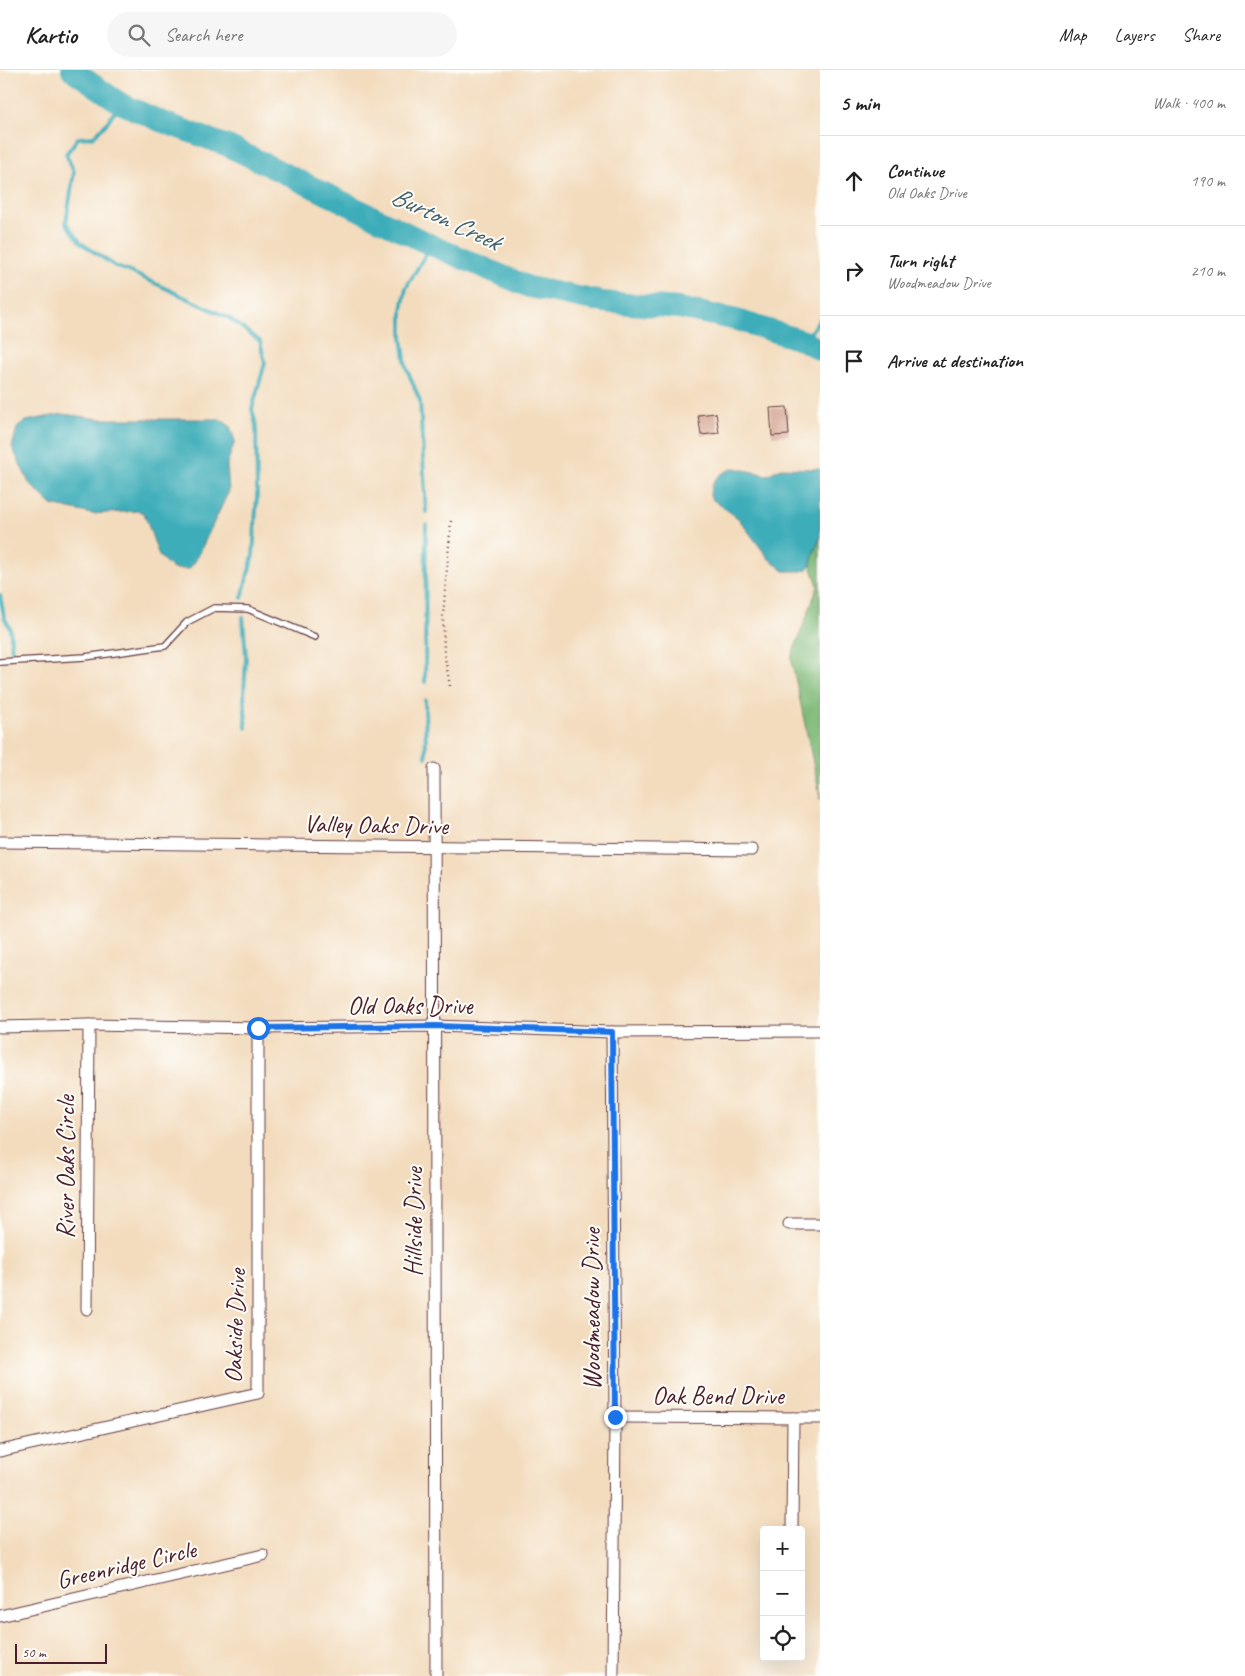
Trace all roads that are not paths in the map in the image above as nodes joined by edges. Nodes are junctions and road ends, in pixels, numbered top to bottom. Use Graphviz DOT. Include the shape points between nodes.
graph roads {
  1 [pos="315,637"];
  2 [pos="0,662"];
  3 [pos="434,769"];
  4 [pos="0,842"];
  5 [pos="434,847"];
  6 [pos="752,850"];
  7 [pos="89,1025"];
  8 [pos="435,1026"];
  9 [pos="0,1027"];
  10 [pos="258,1028"];
  11 [pos="820,1031"];
  12 [pos="612,1032"];
  13 [pos="789,1224"];
  14 [pos="820,1224"];
  15 [pos="87,1309"];
  16 [pos="615,1417"];
  17 [pos="793,1418"];
  18 [pos="820,1418"];
  19 [pos="0,1451"];
  20 [pos="792,1526"];
  21 [pos="263,1555"];
  22 [pos="0,1616"];
  23 [pos="436,1676"];
  24 [pos="613,1676"];
  1 -- 2 [label="lane" via="248,608 214,608 186,622 165,646 85,657"];
  3 -- 5 [label="street, Hillside Drive"];
  4 -- 5 [label="street, Valley Oaks Drive"];
  5 -- 6 [label="street, Valley Oaks Drive"];
  5 -- 8 [label="street, Hillside Drive"];
  7 -- 9 [label="street, Old Oaks Drive"];
  7 -- 10 [label="street, Old Oaks Drive"];
  7 -- 15 [label="street, River Oaks Circle"];
  8 -- 10 [label="street, Old Oaks Drive"];
  8 -- 12 [label="street, Old Oaks Drive"];
  8 -- 23 [label="street, Hillside Drive"];
  10 -- 19 [label="street, Oakside Drive" via="258,1393"];
  11 -- 12 [label="street, Old Oaks Drive"];
  12 -- 16 [label="street, Woodmeadow Drive"];
  13 -- 14 [label="street"];
  16 -- 17 [label="street, Oak Bend Drive"];
  16 -- 24 [label="street, Woodmeadow Drive"];
  17 -- 18 [label="street, Oak Bend Drive"];
  17 -- 20 [label="street"];
  21 -- 22 [label="street, Greenridge Circle"];
}
